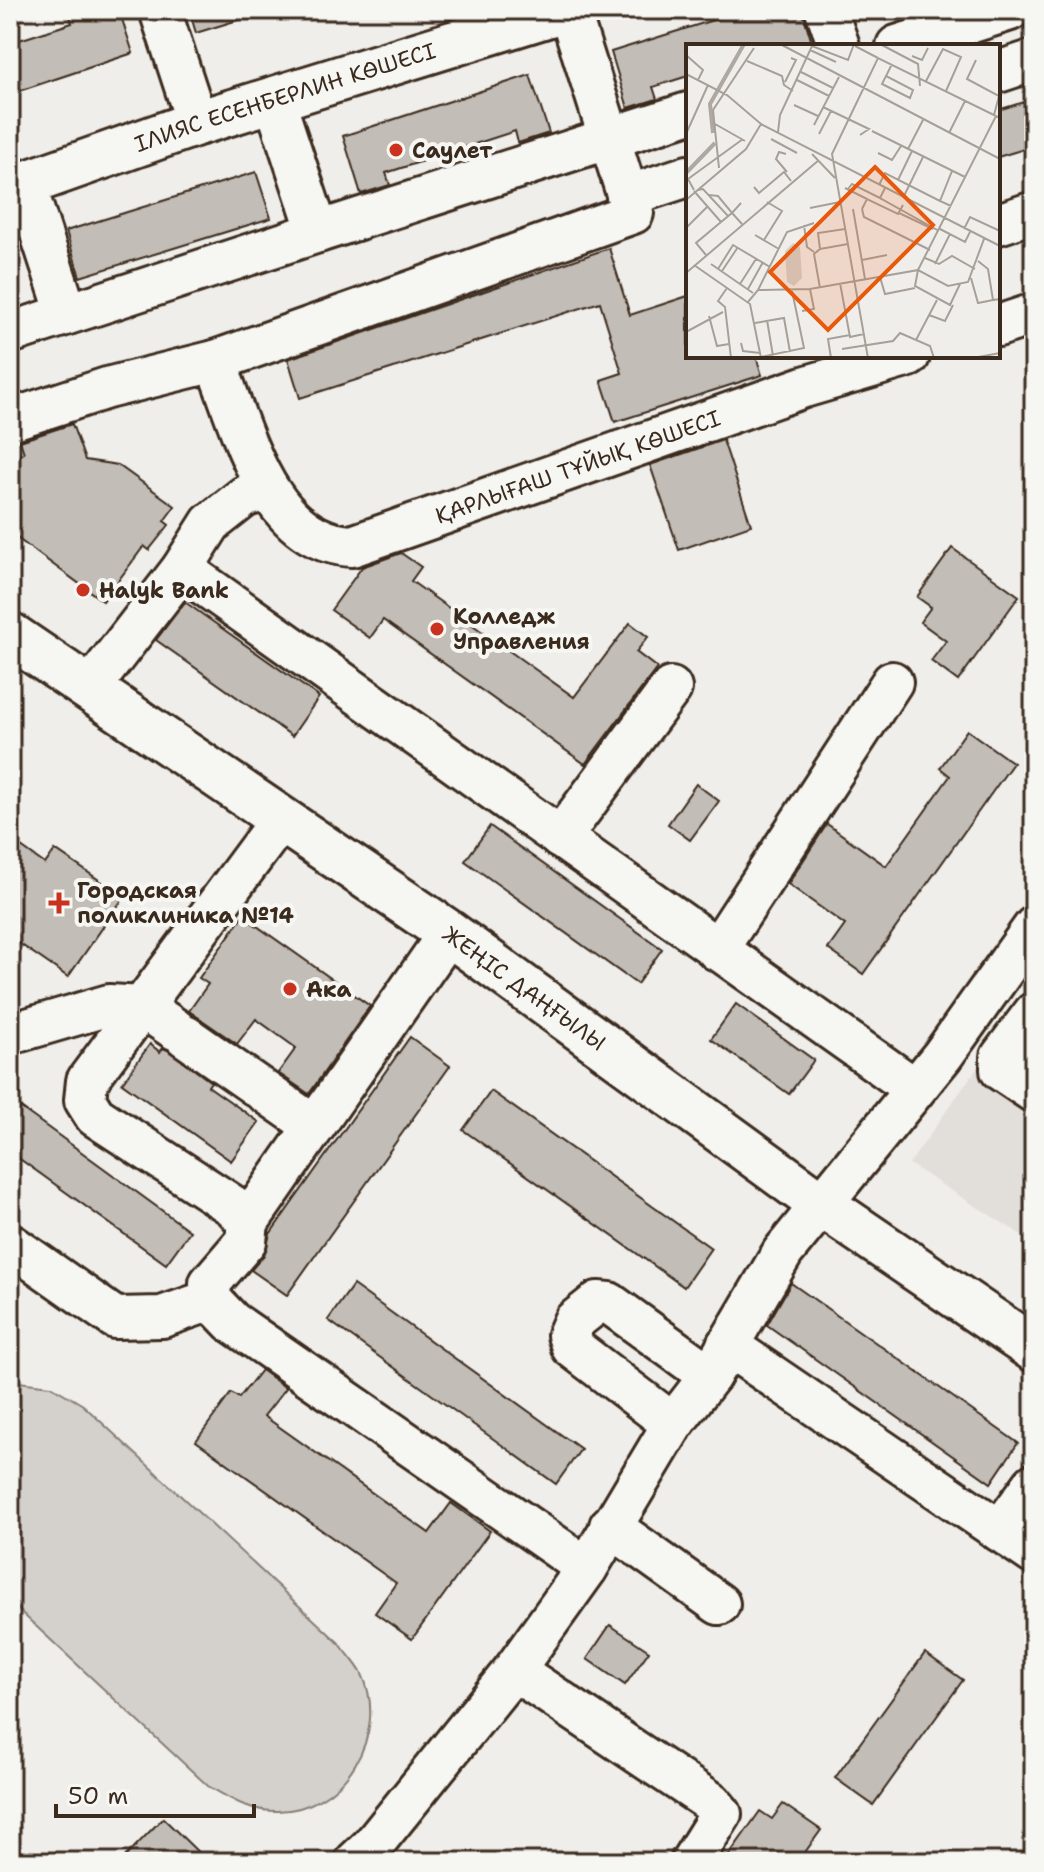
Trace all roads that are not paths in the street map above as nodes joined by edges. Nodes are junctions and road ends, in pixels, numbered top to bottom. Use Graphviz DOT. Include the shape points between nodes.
graph roads {
  1 [pos="160,10"];
  2 [pos="569,10"];
  3 [pos="826,10"];
  4 [pos="1010,10"];
  5 [pos="534,14"];
  6 [pos="838,44"];
  7 [pos="903,44"];
  8 [pos="1034,60"];
  9 [pos="1000,71"];
  10 [pos="274,99"];
  11 [pos="686,114"];
  12 [pos="197,123"];
  13 [pos="610,138"];
  14 [pos="686,177"];
  15 [pos="17,186"];
  16 [pos="627,196"];
  17 [pos="1034,212"];
  18 [pos="1000,223"];
  19 [pos="318,232"];
  20 [pos="67,314"];
  21 [pos="1034,314"];
  22 [pos="1000,325"];
  23 [pos="10,333"];
  24 [pos="894,358"];
  25 [pos="215,361"];
  26 [pos="798,371"];
  27 [pos="10,420"];
  28 [pos="267,489"];
  29 [pos="182,569"];
  30 [pos="10,635"];
  31 [pos="892,682"];
  32 [pos="90,688"];
  33 [pos="671,688"];
  34 [pos="281,819"];
  35 [pos="560,838"];
  36 [pos="449,933"];
  37 [pos="1031,936"];
  38 [pos="717,950"];
  39 [pos="1034,1013"];
  40 [pos="168,1024"];
  41 [pos="10,1034"];
  42 [pos="915,1089"];
  43 [pos="1034,1092"];
  44 [pos="314,1126"];
  45 [pos="821,1204"];
  46 [pos="248,1222"];
  47 [pos="10,1244"];
  48 [pos="211,1300"];
  49 [pos="1034,1349"];
  50 [pos="719,1360"];
  51 [pos="673,1424"];
  52 [pos="1034,1484"];
  53 [pos="610,1526"];
  54 [pos="1000,1531"];
  55 [pos="1034,1554"];
  56 [pos="587,1568"];
  57 [pos="719,1604"];
  58 [pos="514,1670"];
  59 [pos="374,1857"];
  60 [pos="691,1862"];
  1 -- 12 [label="street"];
  2 -- 13 [label="street"];
  3 -- 6 [label="street"];
  4 -- 7 [label="street"];
  5 -- 10 [label="main road, ІЛИЯС ЕСЕНБЕРЛИН КӨШЕСІ"];
  8 -- 9 [label="street"];
  10 -- 12 [label="main road, ІЛИЯС ЕСЕНБЕРЛИН КӨШЕСІ"];
  10 -- 19 [label="street"];
  11 -- 13 [label="street"];
  12 -- 15 [label="main road, ІЛИЯС ЕСЕНБЕРЛИН КӨШЕСІ"];
  13 -- 16 [label="street"];
  13 -- 19 [label="street"];
  14 -- 16 [label="street"];
  15 -- 20 [label="street"];
  16 -- 25 [label="street" via="633,213"];
  17 -- 18 [label="street"];
  19 -- 20 [label="street"];
  20 -- 23 [label="street"];
  21 -- 22 [label="street"];
  24 -- 26 [label="street, ҚАРЛЫҒАШ ТҰЙЫҚ КӨШЕСІ"];
  25 -- 27 [label="street"];
  25 -- 28 [label="street, ҚАРЛЫҒАШ ТҰЙЫҚ КӨШЕСІ"];
  26 -- 28 [label="street, ҚАРЛЫҒАШ ТҰЙЫҚ КӨШЕСІ" via="352,546 330,545 305,532"];
  28 -- 29 [label="street" via="244,497 211,523"];
  29 -- 32 [label="street"];
  29 -- 35 [label="street"];
  30 -- 32 [label="main road, ЖЕҢІС ДАҢҒЫЛЫ"];
  31 -- 38 [label="street"];
  32 -- 34 [label="main road, ЖЕҢІС ДАҢҒЫЛЫ"];
  33 -- 35 [label="street"];
  34 -- 36 [label="main road, ЖЕҢІС ДАҢҒЫЛЫ"];
  34 -- 40 [label="street"];
  35 -- 38 [label="street"];
  36 -- 44 [label="street"];
  36 -- 45 [label="main road, ЖЕҢІС ДАҢҒЫЛЫ"];
  37 -- 42 [label="street"];
  38 -- 42 [label="street"];
  39 -- 43 [label="street" via="1000,1064"];
  40 -- 41 [label="street" via="109,1005"];
  40 -- 44 [label="street"];
  40 -- 46 [label="street" via="87,1081 85,1100 95,1116 233,1206"];
  42 -- 45 [label="street"];
  44 -- 46 [label="street"];
  45 -- 49 [label="main road, ЖЕҢІС ДАҢҒЫЛЫ"];
  45 -- 50 [label="street" via="783,1252"];
  46 -- 48 [label="street" via="246,1241 210,1283"];
  47 -- 48 [label="street" via="115,1318 162,1317"];
  48 -- 56 [label="street" via="232,1322"];
  50 -- 51 [label="street"];
  50 -- 51 [label="street" via="609,1303 598,1302 574,1321 568,1335 572,1347"];
  50 -- 54 [label="street"];
  51 -- 53 [label="street"];
  52 -- 54 [label="street"];
  53 -- 56 [label="street"];
  53 -- 57 [label="street"];
  54 -- 55 [label="street"];
  56 -- 58 [label="street"];
  58 -- 59 [label="street"];
  58 -- 60 [label="street" via="711,1802 721,1814"];
}
